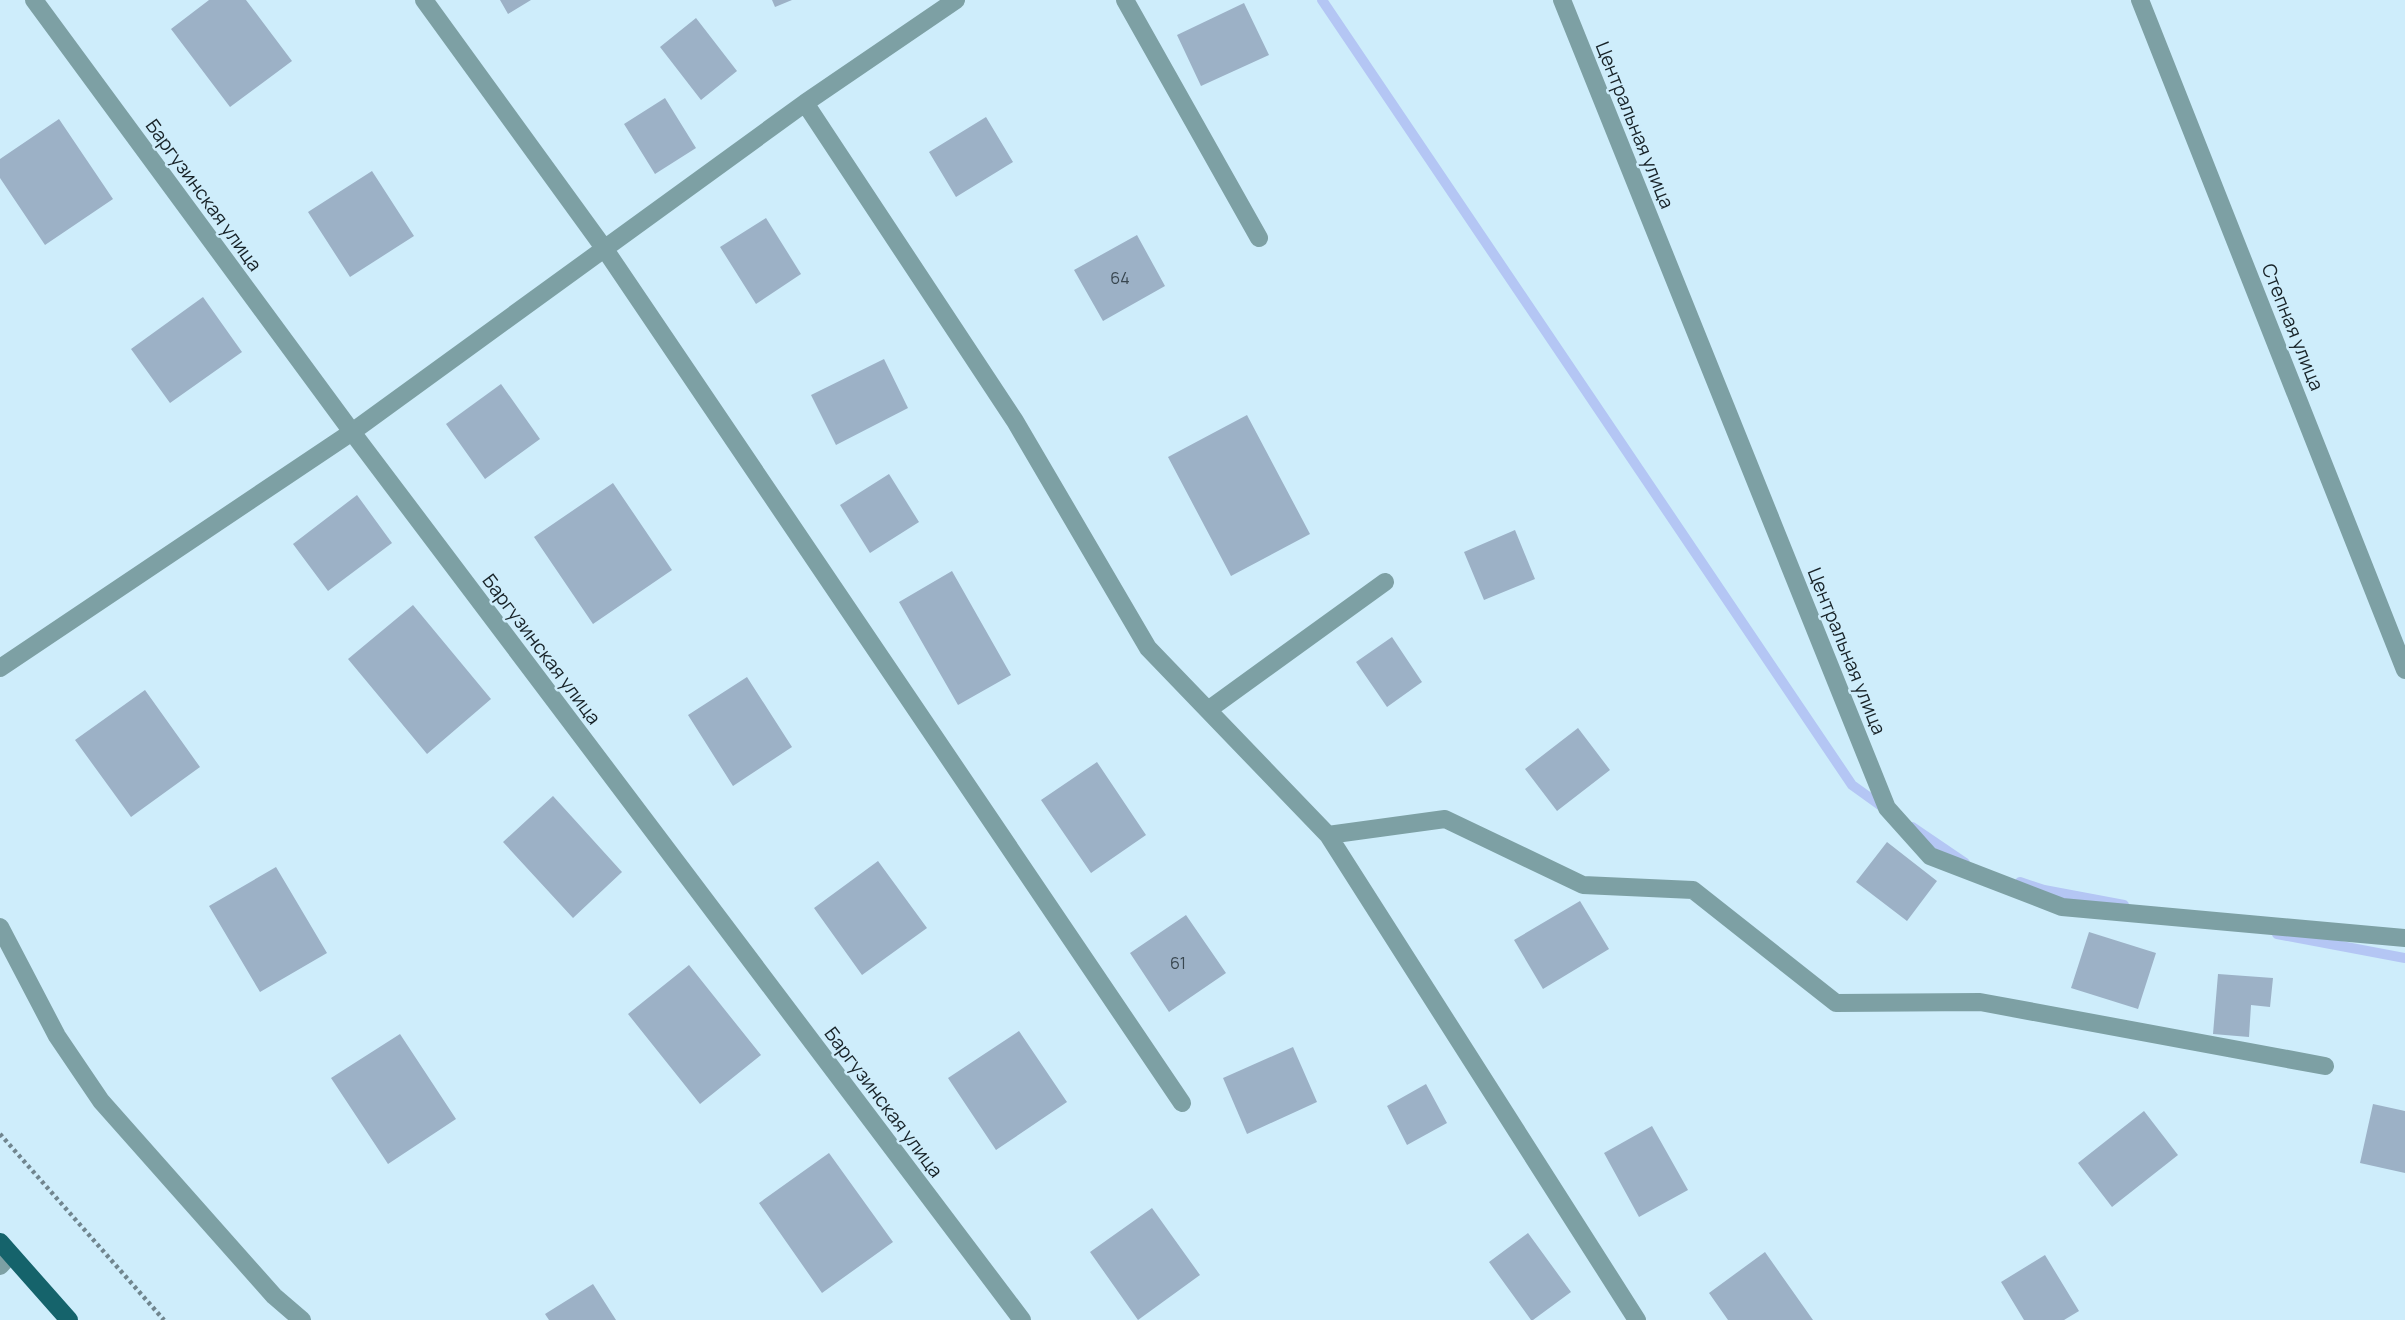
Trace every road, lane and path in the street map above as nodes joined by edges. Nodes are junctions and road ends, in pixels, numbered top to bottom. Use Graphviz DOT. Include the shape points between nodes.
graph roads {
  1 [pos="34,0"];
  2 [pos="424,0"];
  3 [pos="956,0"];
  4 [pos="1562,0"];
  5 [pos="2140,0"];
  6 [pos="1128,1"];
  7 [pos="805,103"];
  8 [pos="1259,238"];
  9 [pos="604,248"];
  10 [pos="352,432"];
  11 [pos="1385,582"];
  12 [pos="0,668"];
  13 [pos="2405,670"];
  14 [pos="1208,710"];
  15 [pos="1328,835"];
  16 [pos="0,927"];
  17 [pos="2405,938"];
  18 [pos="2325,1066"];
  19 [pos="1182,1103"];
  20 [pos="0,1134"];
  21 [pos="3,1254"];
  22 [pos="69,1320"];
  23 [pos="164,1320"];
  24 [pos="302,1320"];
  25 [pos="1022,1320"];
  26 [pos="1637,1320"];
  1 -- 10 [label="street, Баргузинская улица"];
  2 -- 9 [label="street"];
  3 -- 7 [label="street"];
  4 -- 17 [label="street, Центральная улица" via="1887,808 1930,856 2062,907"];
  5 -- 13 [label="street, Степная улица"];
  6 -- 8 [label="street"];
  7 -- 9 [label="street"];
  7 -- 14 [label="street" via="1014,421 1148,648"];
  9 -- 10 [label="street"];
  9 -- 19 [label="street"];
  10 -- 12 [label="street"];
  10 -- 25 [label="street, Баргузинская улица"];
  11 -- 14 [label="street"];
  14 -- 15 [label="street"];
  15 -- 18 [label="street" via="1445,819 1583,885 1693,890 1836,1003 1980,1002"];
  15 -- 26 [label="street"];
  16 -- 24 [label="street" via="57,1036 101,1101 274,1296"];
  20 -- 23 [label="path"];
  21 -- 22 [label="main road"];
}
